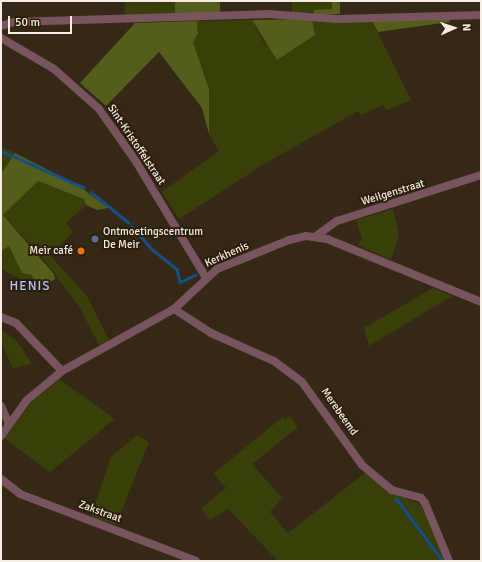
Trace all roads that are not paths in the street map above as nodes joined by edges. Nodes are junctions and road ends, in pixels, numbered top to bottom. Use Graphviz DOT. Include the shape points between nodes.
graph roads {
  1 [pos="481,15"];
  2 [pos="1,26"];
  3 [pos="1,38"];
  4 [pos="481,175"];
  5 [pos="316,236"];
  6 [pos="206,276"];
  7 [pos="481,302"];
  8 [pos="174,309"];
  9 [pos="1,317"];
  10 [pos="62,371"];
  11 [pos="1,406"];
  12 [pos="8,422"];
  13 [pos="1,436"];
  14 [pos="1,479"];
  15 [pos="196,561"];
  16 [pos="449,561"];
  1 -- 2 [label="street" via="338,19 268,14 14,22"];
  3 -- 6 [label="street, Sint-Kristoffelstraat" via="54,69 99,109 135,160"];
  4 -- 5 [label="street, Weilgenstraat" via="337,221"];
  5 -- 6 [label="street, Kerkhenis" via="289,240"];
  5 -- 7 [label="street"];
  6 -- 8 [label="street, Kerkhenis"];
  8 -- 10 [label="street, Kerkhenis"];
  8 -- 16 [label="street, Merebeemd" via="211,333 274,361 302,382 362,465 392,490 421,498"];
  9 -- 10 [label="street" via="16,323"];
  10 -- 12 [label="street, Kerkhenis"];
  11 -- 12 [label="street"];
  12 -- 13 [label="street, Kerkhenis"];
  14 -- 15 [label="street, Zakstraat" via="20,494"];
}
